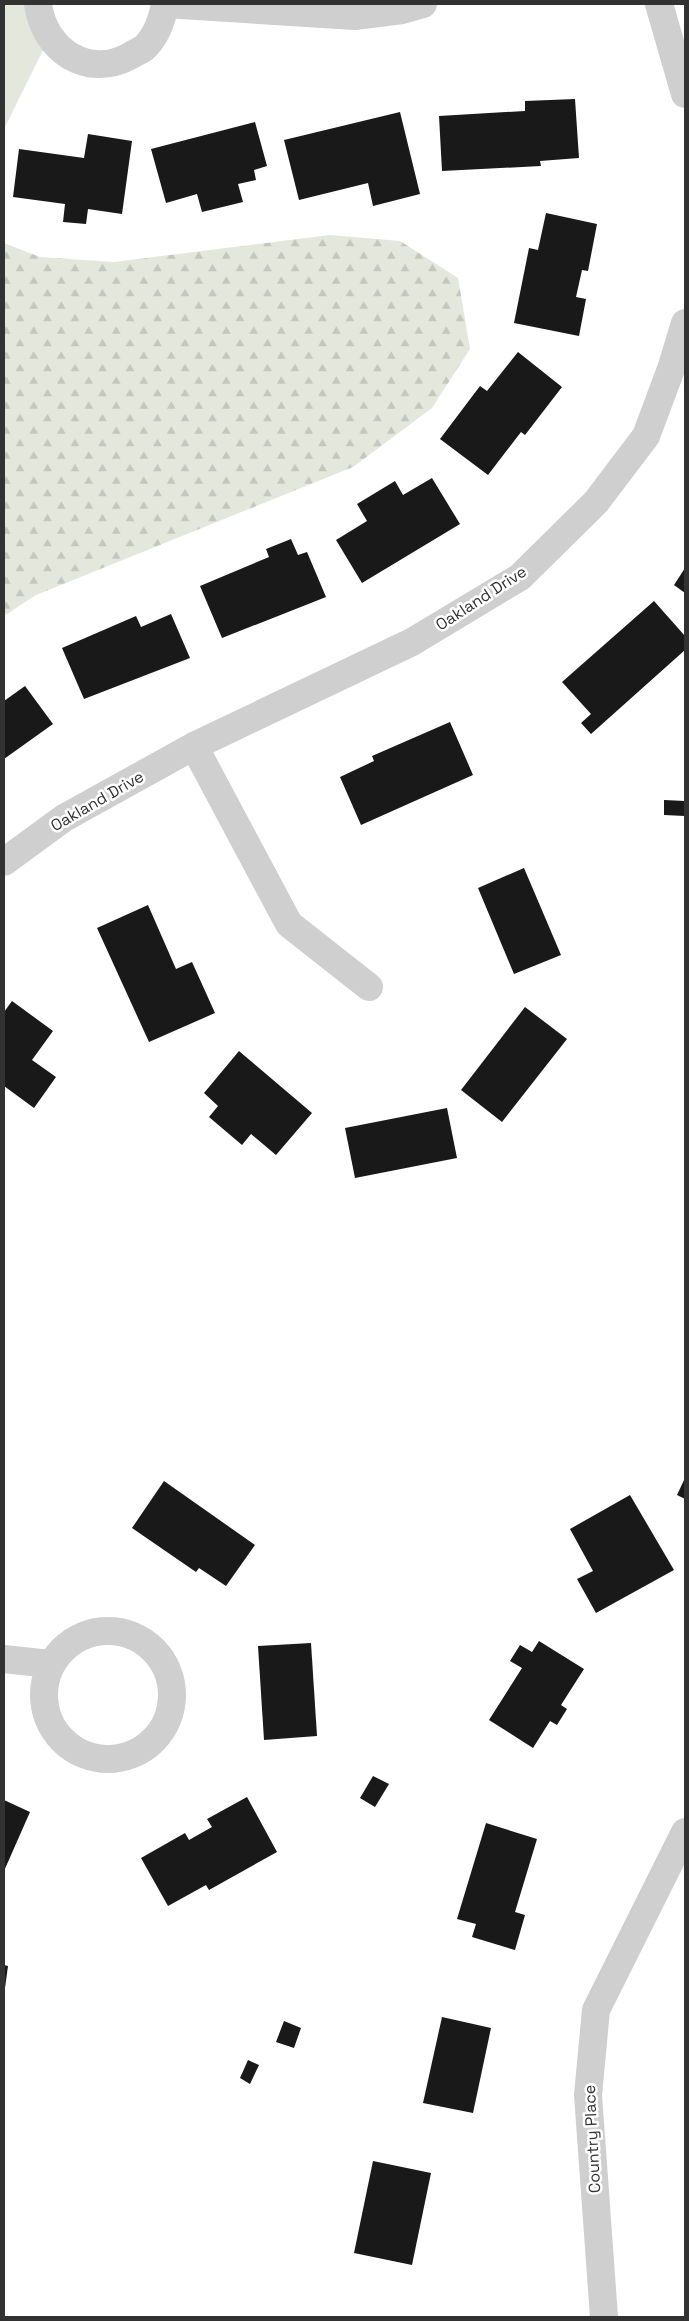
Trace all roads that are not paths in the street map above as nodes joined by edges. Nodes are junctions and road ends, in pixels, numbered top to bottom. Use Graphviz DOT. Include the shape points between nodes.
graph roads {
  1 [pos="38,4"];
  2 [pos="165,4"];
  3 [pos="422,4"];
  4 [pos="659,4"];
  5 [pos="685,94"];
  6 [pos="685,322"];
  7 [pos="194,746"];
  8 [pos="4,862"];
  9 [pos="369,987"];
  10 [pos="4,1659"];
  11 [pos="50,1664"];
  12 [pos="685,1832"];
  13 [pos="604,2317"];
  1 -- 2 [label="street" via="40,19 49,38 68,56 92,64 116,63 143,49 158,29"];
  2 -- 3 [label="street" via="355,16"];
  4 -- 5 [label="street"];
  6 -- 7 [label="street, Oakland Drive" via="646,436 596,502 520,577 412,642"];
  7 -- 8 [label="street, Oakland Drive" via="64,818"];
  7 -- 9 [label="street" via="289,924"];
  10 -- 11 [label="street"];
  11 -- 11 [label="street" via="69,1642 89,1632 106,1629 144,1640 165,1664 173,1692 169,1718 154,1741 128,1757 100,1759 73,1750 49,1723 45,1710 44,1681"];
  12 -- 13 [label="street, Country Place" via="596,2010 588,2095"];
}
